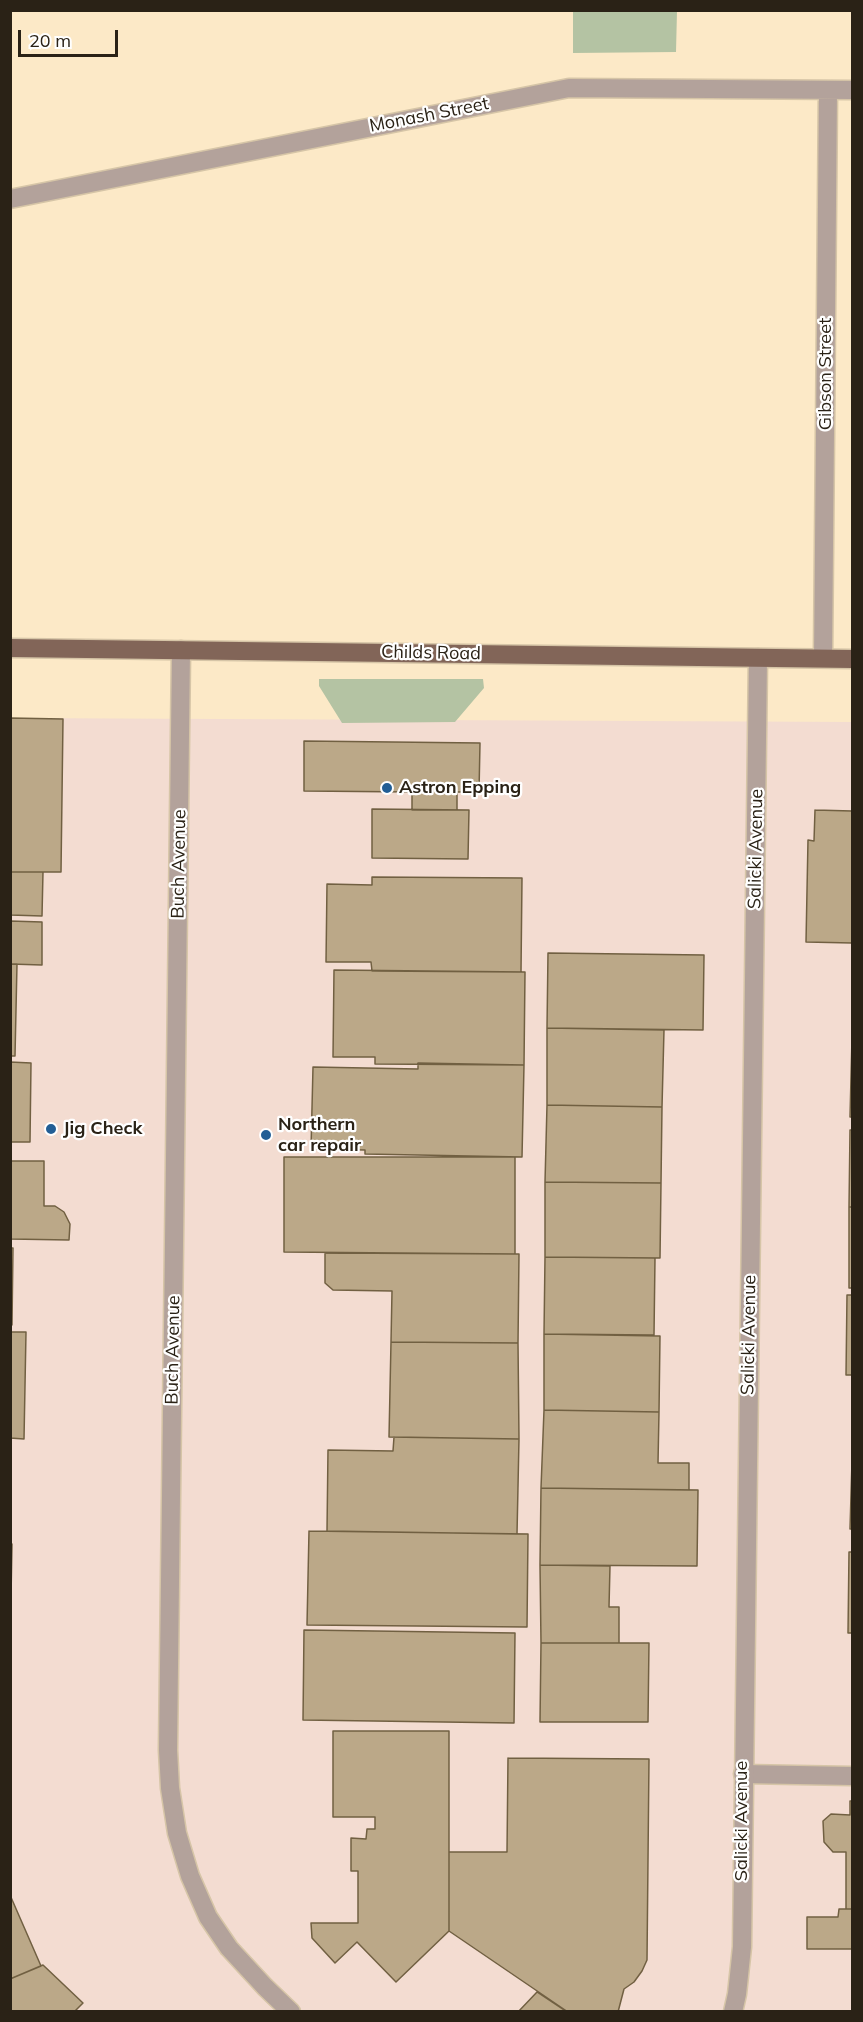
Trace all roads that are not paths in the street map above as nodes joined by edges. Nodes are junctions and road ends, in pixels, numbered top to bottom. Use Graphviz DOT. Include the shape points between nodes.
graph roads {
  1 [pos="828,90"];
  2 [pos="852,90"];
  3 [pos="10,199"];
  4 [pos="10,648"];
  5 [pos="181,650"];
  6 [pos="758,658"];
  7 [pos="823,658"];
  8 [pos="852,659"];
  9 [pos="742,1774"];
  10 [pos="852,1776"];
  11 [pos="291,2012"];
  12 [pos="733,2012"];
  1 -- 2 [label="street, Monash Street"];
  1 -- 3 [label="street, Monash Street" via="568,88"];
  1 -- 7 [label="street, Gibson Street"];
  4 -- 5 [label="main road, Childs Road"];
  5 -- 6 [label="main road, Childs Road"];
  5 -- 11 [label="street, Buch Avenue" via="170,1788 177,1833 208,1917 229,1948"];
  6 -- 7 [label="main road, Childs Road"];
  6 -- 9 [label="street, Salicki Avenue"];
  7 -- 8 [label="main road, Childs Road"];
  9 -- 10 [label="street"];
  9 -- 12 [label="street, Salicki Avenue" via="742,1947"];
}
